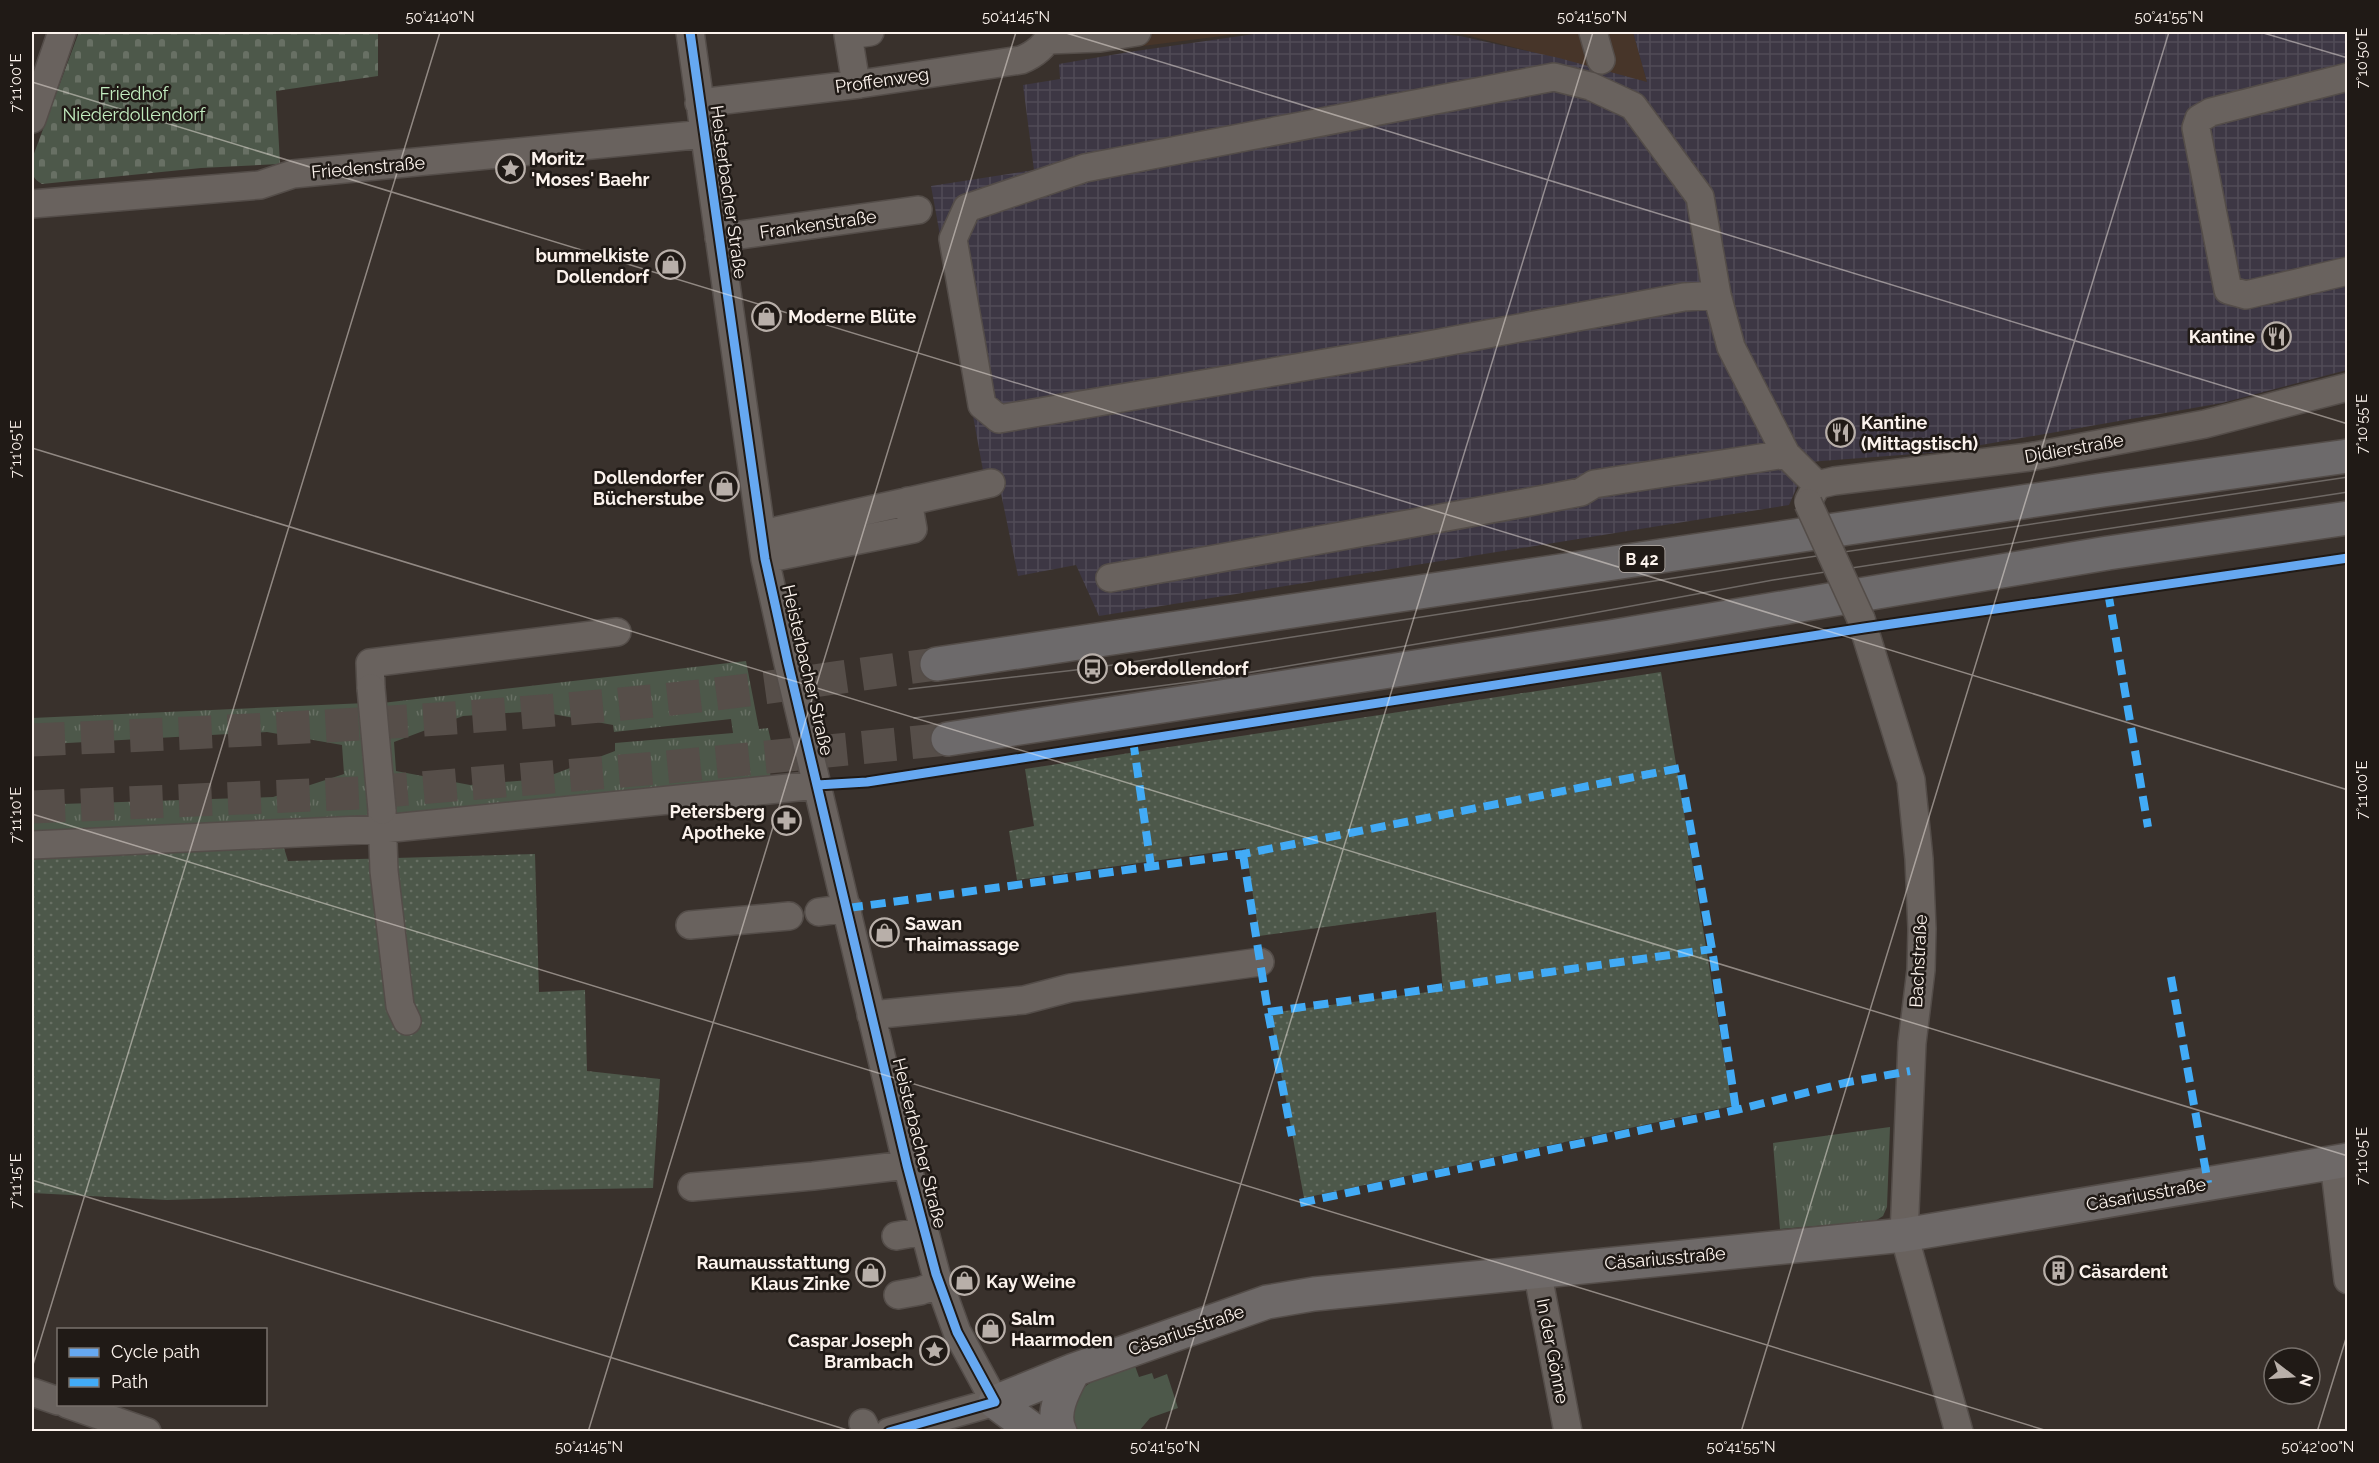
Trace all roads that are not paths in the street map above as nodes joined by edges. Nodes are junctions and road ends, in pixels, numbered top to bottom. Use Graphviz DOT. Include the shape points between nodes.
graph roads {
  1 [pos="62,32"];
  2 [pos="690,32"];
  3 [pos="870,32"];
  4 [pos="1137,32"];
  5 [pos="1593,32"];
  6 [pos="1050,36"];
  7 [pos="1600,60"];
  8 [pos="2348,77"];
  9 [pos="856,84"];
  10 [pos="699,103"];
  11 [pos="32,119"];
  12 [pos="705,134"];
  13 [pos="32,204"];
  14 [pos="918,210"];
  15 [pos="719,238"];
  16 [pos="2348,271"];
  17 [pos="1717,295"];
  18 [pos="2348,387"];
  19 [pos="1786,454"];
  20 [pos="2348,456"];
  21 [pos="991,483"];
  22 [pos="1812,494"];
  23 [pos="2348,518"];
  24 [pos="764,546"];
  25 [pos="1110,578"];
  26 [pos="617,632"];
  27 [pos="938,664"];
  28 [pos="948,739"];
  29 [pos="817,785"];
  30 [pos="382,819"];
  31 [pos="32,845"];
  32 [pos="848,908"];
  33 [pos="819,912"];
  34 [pos="789,916"];
  35 [pos="690,925"];
  36 [pos="1260,962"];
  37 [pos="871,1015"];
  38 [pos="407,1021"];
  39 [pos="2341,1161"];
  40 [pos="907,1165"];
  41 [pos="692,1187"];
  42 [pos="924,1231"];
  43 [pos="1904,1235"];
  44 [pos="896,1236"];
  45 [pos="1538,1270"];
  46 [pos="2348,1280"];
  47 [pos="939,1284"];
  48 [pos="898,1294"];
  49 [pos="1074,1370"];
  50 [pos="32,1392"];
  51 [pos="57,1401"];
  52 [pos="73,1406"];
  53 [pos="1013,1420"];
  54 [pos="147,1431"];
  55 [pos="889,1431"];
  56 [pos="1060,1431"];
  57 [pos="1568,1431"];
  58 [pos="1959,1431"];
  1 -- 11 [label="street"];
  2 -- 10 [label="street, Heisterbacher Straße"];
  3 -- 9 [label="street" via="848,35"];
  4 -- 6 [label="street" via="1100,38"];
  5 -- 7 [label="street"];
  6 -- 9 [label="street, Proffenweg" via="1036,54 1021,60"];
  8 -- 16 [label="street" via="2211,112 2199,119 2196,128 2228,290 2246,295"];
  9 -- 10 [label="street, Proffenweg"];
  10 -- 12 [label="street, Heisterbacher Straße"];
  12 -- 13 [label="street, Friedenstraße" via="293,174 260,185"];
  12 -- 15 [label="street, Heisterbacher Straße"];
  14 -- 15 [label="street, Frankenstraße"];
  15 -- 24 [label="street, Heisterbacher Straße"];
  17 -- 17 [label="street, Bachstraße" via="1701,197 1633,106 1590,86 1554,77 1085,168 967,208 953,239 982,405 999,419 1684,297"];
  17 -- 19 [label="street, Bachstraße" via="1731,346"];
  18 -- 22 [label="street, Didierstraße" via="2205,424 2040,455 1834,481"];
  19 -- 22 [label="street, Bachstraße"];
  19 -- 25 [label="street" via="1594,484 1581,492"];
  20 -- 27 [label="highway, B 42"];
  21 -- 24 [label="street" via="908,501"];
  22 -- 43 [label="street, Bachstraße, bridge" via="1861,619 1911,780 1919,859 1922,970 1912,1043"];
  23 -- 28 [label="highway"];
  24 -- 29 [label="street, Heisterbacher Straße"];
  26 -- 30 [label="street, bridge" via="370,663"];
  29 -- 30 [label="street"];
  29 -- 32 [label="street, Heisterbacher Straße"];
  30 -- 31 [label="street"];
  30 -- 38 [label="street" via="400,1006"];
  32 -- 33 [label="street"];
  32 -- 37 [label="street, Heisterbacher Straße"];
  34 -- 35 [label="street"];
  36 -- 37 [label="street" via="1070,988 1024,1000"];
  37 -- 40 [label="street, Heisterbacher Straße"];
  39 -- 43 [label="main road, Cäsariusstraße"];
  39 -- 46 [label="street"];
  40 -- 41 [label="street"];
  40 -- 42 [label="street, Heisterbacher Straße"];
  42 -- 44 [label="street"];
  42 -- 47 [label="street, Heisterbacher Straße"];
  43 -- 45 [label="main road, Cäsariusstraße"];
  43 -- 58 [label="street, Bachstraße"];
  45 -- 49 [label="main road, Cäsariusstraße" via="1331,1291 1267,1302"];
  45 -- 57 [label="street, In der Gönne"];
  47 -- 48 [label="street"];
  47 -- 53 [label="street, Heisterbacher Straße" via="957,1332"];
  49 -- 53 [label="main road, Cäsariusstraße"];
  49 -- 56 [label="main road" via="1059,1404"];
  50 -- 51 [label="street"];
  52 -- 54 [label="street"];
  53 -- 55 [label="street"];
}
